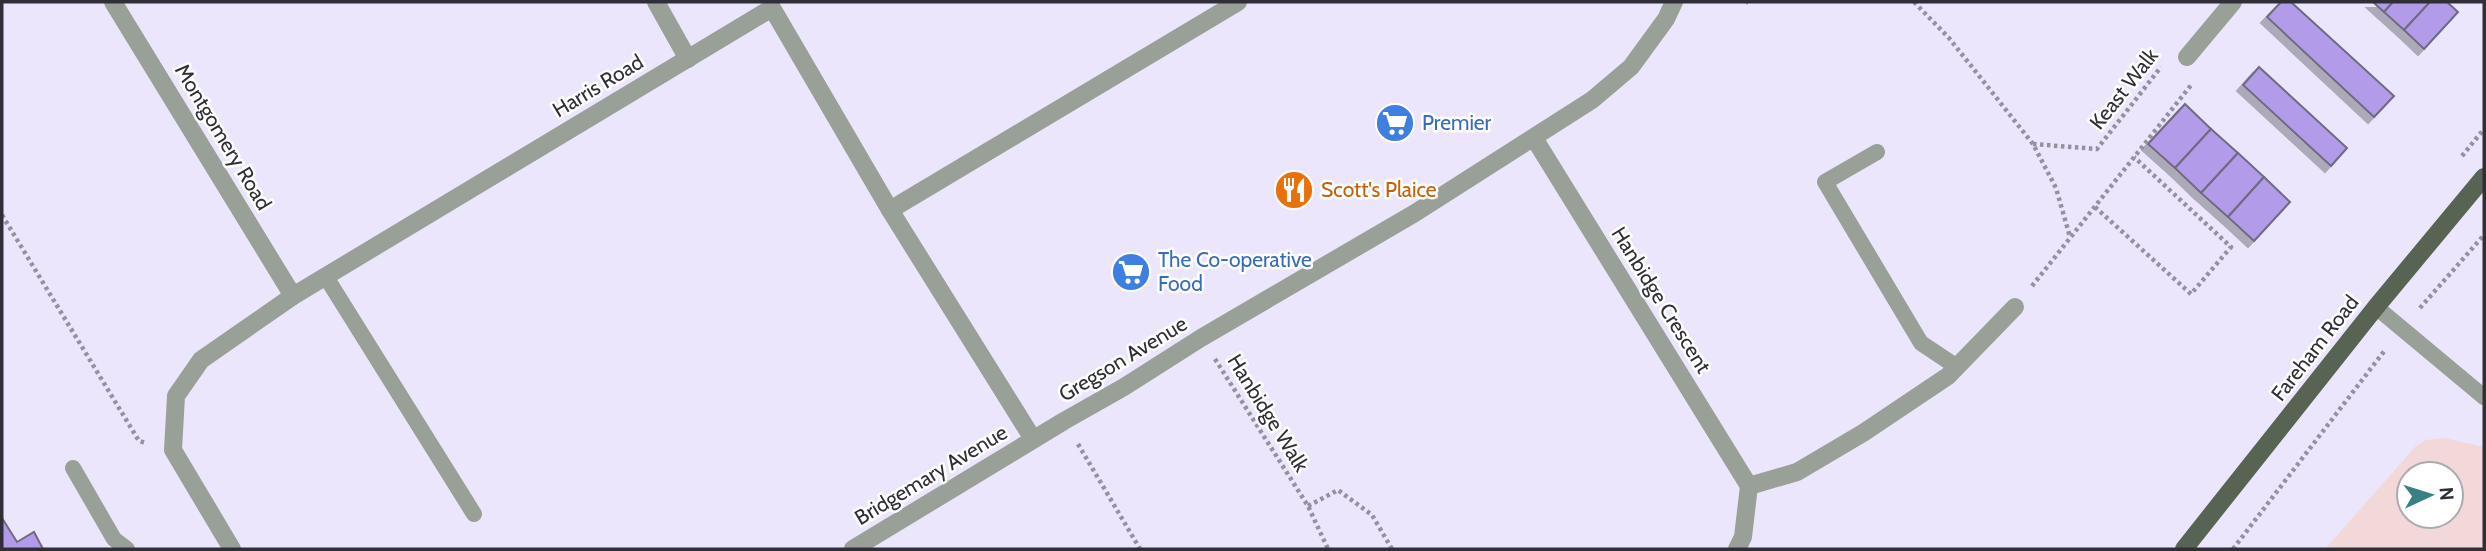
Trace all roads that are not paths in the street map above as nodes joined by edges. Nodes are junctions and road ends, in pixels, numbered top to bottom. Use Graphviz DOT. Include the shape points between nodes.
graph roads {
  1 [pos="113,2"];
  2 [pos="656,2"];
  3 [pos="1238,2"];
  4 [pos="1674,2"];
  5 [pos="2233,2"];
  6 [pos="2187,57"];
  7 [pos="688,59"];
  8 [pos="1534,138"];
  9 [pos="1877,152"];
  10 [pos="2484,177"];
  11 [pos="890,210"];
  12 [pos="326,277"];
  13 [pos="293,296"];
  14 [pos="2015,307"];
  15 [pos="2376,307"];
  16 [pos="1956,367"];
  17 [pos="2484,397"];
  18 [pos="1033,439"];
  19 [pos="73,468"];
  20 [pos="1749,486"];
  21 [pos="474,514"];
  22 [pos="127,549"];
  23 [pos="232,549"];
  24 [pos="853,549"];
  25 [pos="1737,549"];
  26 [pos="2184,549"];
  1 -- 13 [label="street, Montgomery Road"];
  2 -- 7 [label="street"];
  3 -- 11 [label="street"];
  4 -- 8 [label="street, Gregson Avenue" via="1631,67 1592,100"];
  5 -- 6 [label="street"];
  7 -- 11 [label="street, Harris Road" via="772,8"];
  7 -- 12 [label="street, Harris Road"];
  8 -- 18 [label="street, Gregson Avenue"];
  8 -- 20 [label="street, Hanbidge Crescent"];
  9 -- 16 [label="lane" via="1825,182 1921,343"];
  10 -- 15 [label="main road, Fareham Road"];
  11 -- 18 [label="street, Harris Road"];
  12 -- 13 [label="street, Harris Road"];
  12 -- 21 [label="lane"];
  13 -- 23 [label="street, Harris Road" via="201,360 176,396 173,450"];
  14 -- 16 [label="street"];
  15 -- 17 [label="lane"];
  15 -- 26 [label="main road, Fareham Road"];
  16 -- 20 [label="street" via="1863,433 1797,472"];
  18 -- 24 [label="street, Bridgemary Avenue"];
  19 -- 22 [label="lane" via="114,539"];
  20 -- 25 [label="street" via="1743,537"];
}
